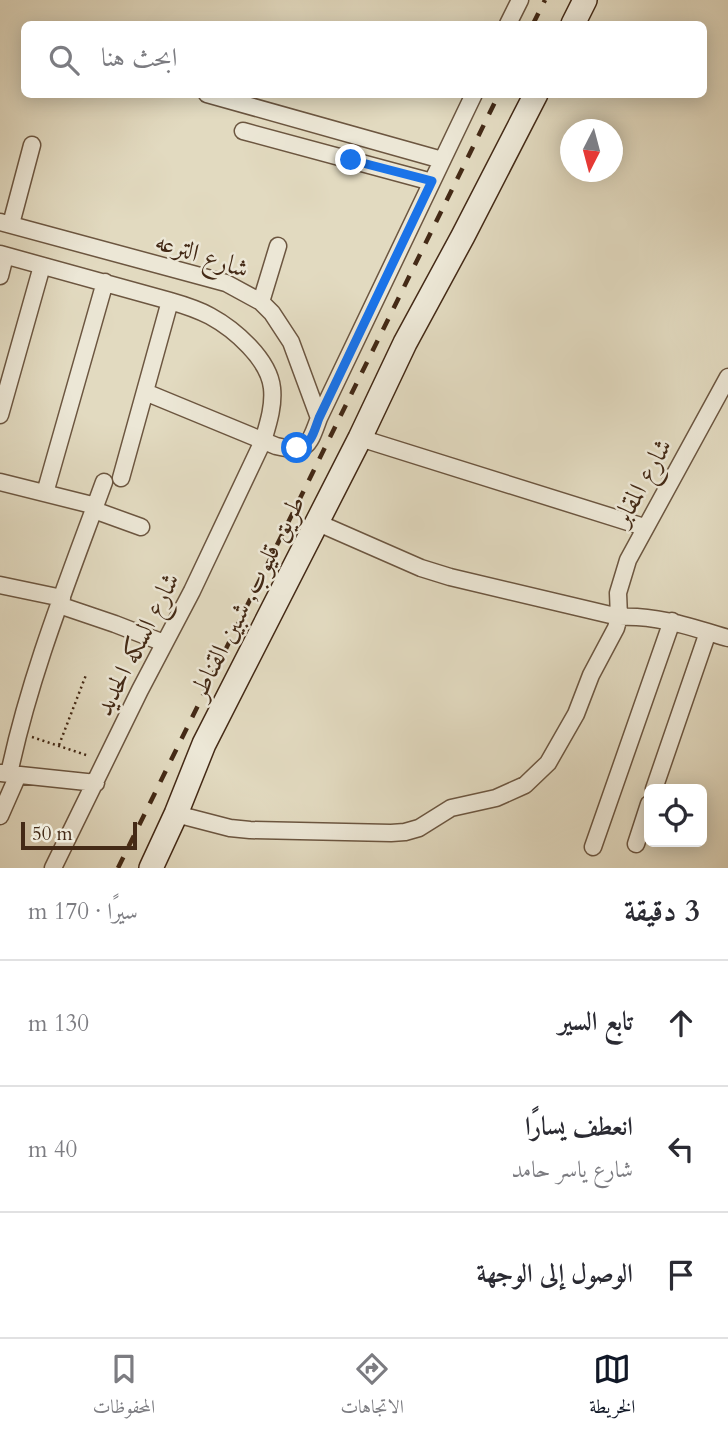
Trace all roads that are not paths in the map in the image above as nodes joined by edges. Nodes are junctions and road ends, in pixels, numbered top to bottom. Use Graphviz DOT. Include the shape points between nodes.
graph roads {
  1 [pos="520,0"];
  2 [pos="585,0"];
  3 [pos="510,21"];
  4 [pos="574,21"];
  5 [pos="221,98"];
  6 [pos="472,98"];
  7 [pos="534,98"];
  8 [pos="243,131"];
  9 [pos="32,145"];
  10 [pos="442,160"];
  11 [pos="432,181"];
  12 [pos="5,223"];
  13 [pos="278,246"];
  14 [pos="3,255"];
  15 [pos="42,265"];
  16 [pos="0,276"];
  17 [pos="105,282"];
  18 [pos="170,301"];
  19 [pos="261,302"];
  20 [pos="728,377"];
  21 [pos="145,392"];
  22 [pos="0,415"];
  23 [pos="319,418"];
  24 [pos="360,438"];
  25 [pos="263,441"];
  26 [pos="121,478"];
  27 [pos="0,482"];
  28 [pos="104,482"];
  29 [pos="46,494"];
  30 [pos="95,508"];
  31 [pos="317,522"];
  32 [pos="142,527"];
  33 [pos="644,527"];
  34 [pos="0,585"];
  35 [pos="61,602"];
  36 [pos="619,617"];
  37 [pos="672,621"];
  38 [pos="708,632"];
  39 [pos="728,638"];
  40 [pos="164,643"];
  41 [pos="9,774"];
  42 [pos="96,783"];
  43 [pos="656,784"];
  44 [pos="176,814"];
  45 [pos="0,816"];
  46 [pos="644,819"];
  47 [pos="636,844"];
  48 [pos="593,847"];
  49 [pos="53,868"];
  50 [pos="151,868"];
  1 -- 3 [label="street"];
  2 -- 4 [label="main road"];
  5 -- 10 [label="street"];
  6 -- 10 [label="street"];
  7 -- 24 [label="main road, طريق قليوب, شبين القناطر"];
  8 -- 11 [label="street"];
  9 -- 12 [label="street"];
  10 -- 11 [label="street"];
  11 -- 23 [label="street"];
  12 -- 19 [label="street, شارع الترعه" via="226,283"];
  13 -- 19 [label="street"];
  14 -- 15 [label="street, شارع الترعه"];
  14 -- 16 [label="street"];
  15 -- 17 [label="street, شارع الترعه"];
  15 -- 22 [label="street"];
  17 -- 18 [label="street, شارع الترعه"];
  17 -- 29 [label="street"];
  18 -- 21 [label="street"];
  18 -- 25 [label="street, شارع الترعه" via="220,323 260,360 272,388"];
  19 -- 23 [label="street, شارع الترعه" via="291,342"];
  20 -- 33 [label="street, شارع المقابر"];
  21 -- 25 [label="street"];
  21 -- 26 [label="street"];
  23 -- 25 [label="street" via="305,447 286,448"];
  24 -- 31 [label="main road, طريق قليوب, شبين القناطر"];
  24 -- 33 [label="street"];
  25 -- 40 [label="street, شارع السكه الحديد"];
  27 -- 29 [label="street"];
  28 -- 30 [label="street"];
  29 -- 30 [label="street"];
  30 -- 32 [label="street"];
  30 -- 35 [label="street"];
  31 -- 36 [label="street" via="421,568"];
  31 -- 44 [label="main road, طريق قليوب, شبين القناطر" via="204,744"];
  33 -- 36 [label="street, شارع المقابر" via="621,579"];
  34 -- 35 [label="street"];
  35 -- 40 [label="street"];
  35 -- 41 [label="street" via="29,695"];
  36 -- 37 [label="street"];
  36 -- 44 [label="street" via="576,714 548,763 525,785 496,798 451,808 405,832 250,830"];
  37 -- 38 [label="street"];
  37 -- 48 [label="street"];
  38 -- 39 [label="street"];
  38 -- 43 [label="street"];
  40 -- 42 [label="street, شارع السكه الحديد"];
  41 -- 42 [label="street"];
  41 -- 45 [label="street"];
  42 -- 49 [label="street, شارع السكه الحديد"];
  44 -- 50 [label="main road, طريق قليوب, شبين القناطر"];
  46 -- 47 [label="street"];
}
